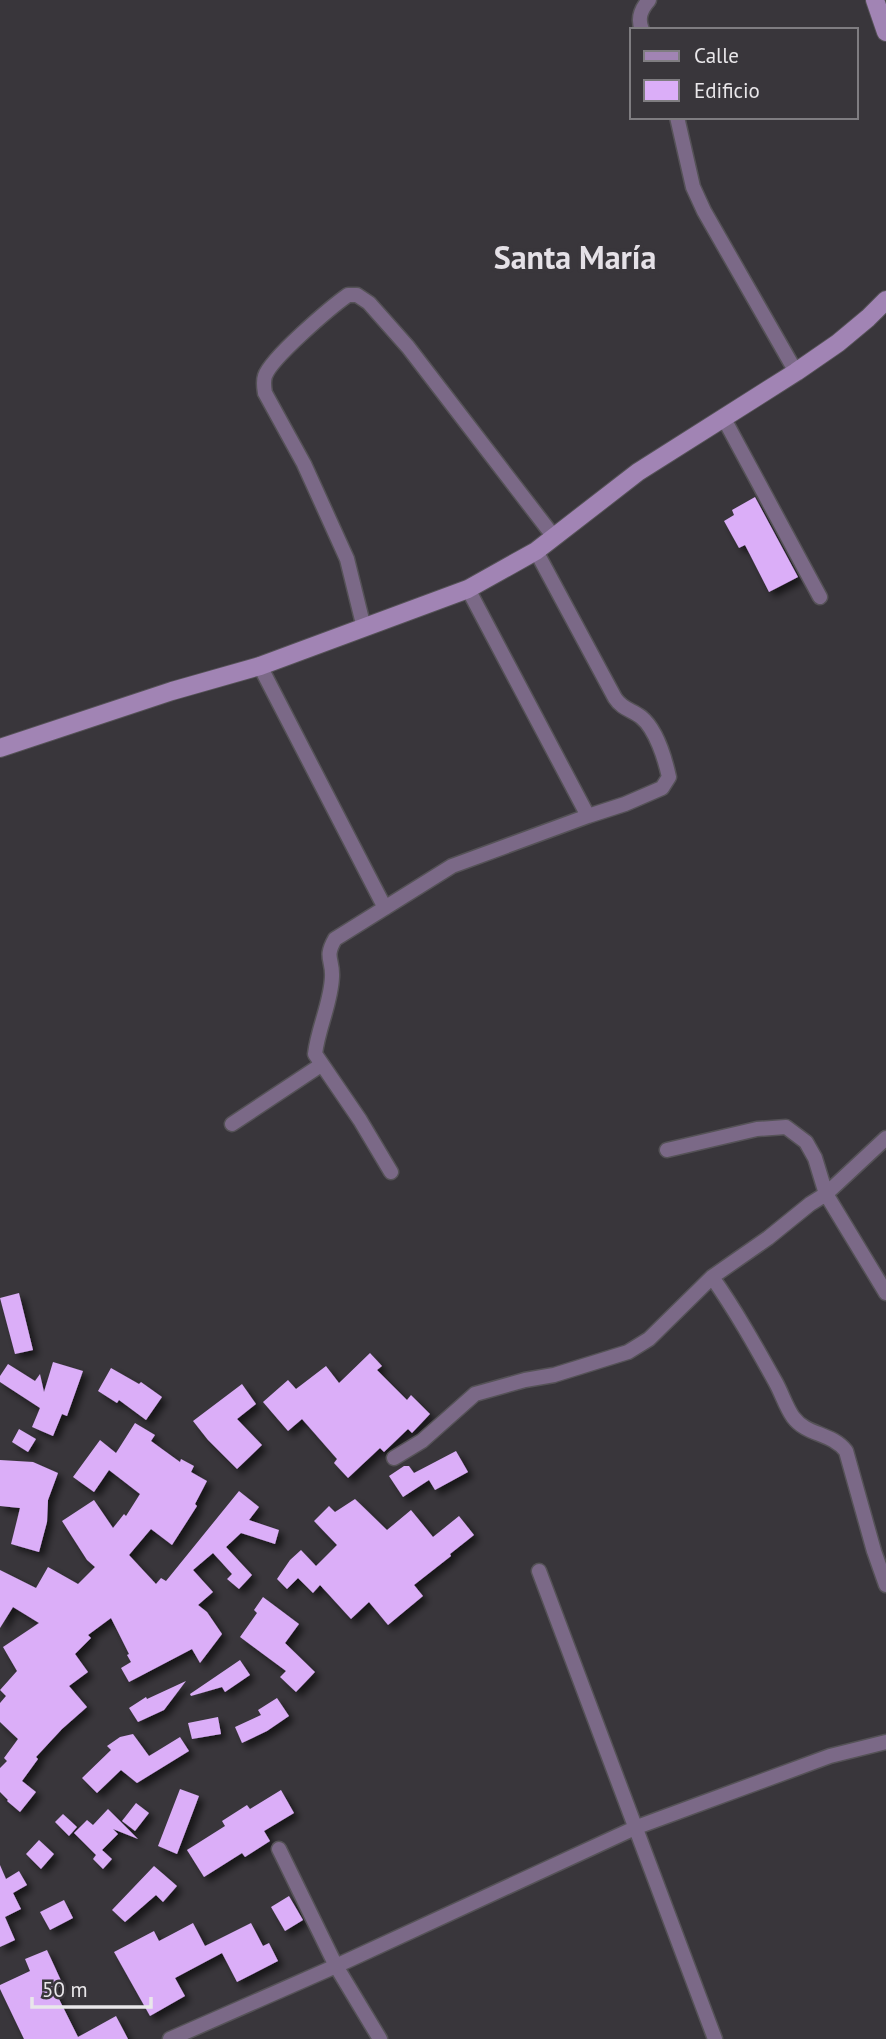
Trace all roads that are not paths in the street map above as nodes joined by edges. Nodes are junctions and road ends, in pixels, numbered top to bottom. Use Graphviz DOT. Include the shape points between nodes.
graph roads {
  1 [pos="649,0"];
  2 [pos="875,0"];
  3 [pos="641,28"];
  4 [pos="886,32"];
  5 [pos="677,119"];
  6 [pos="886,300"];
  7 [pos="796,372"];
  8 [pos="723,417"];
  9 [pos="554,537"];
  10 [pos="536,551"];
  11 [pos="468,589"];
  12 [pos="820,597"];
  13 [pos="364,628"];
  14 [pos="260,666"];
  15 [pos="0,748"];
  16 [pos="588,816"];
  17 [pos="385,908"];
  18 [pos="321,1065"];
  19 [pos="232,1124"];
  20 [pos="886,1138"];
  21 [pos="667,1150"];
  22 [pos="391,1172"];
  23 [pos="826,1194"];
  24 [pos="712,1277"];
  25 [pos="886,1293"];
  26 [pos="394,1458"];
  27 [pos="538,1571"];
  28 [pos="886,1585"];
  29 [pos="886,1742"];
  30 [pos="636,1827"];
  31 [pos="279,1849"];
  32 [pos="336,1966"];
  33 [pos="170,2039"];
  34 [pos="380,2039"];
  35 [pos="715,2039"];
  1 -- 3 [label="street" via="641,8"];
  2 -- 4 [label="street"];
  5 -- 7 [label="street" via="698,199"];
  6 -- 7 [label="street" via="838,343"];
  7 -- 8 [label="street"];
  8 -- 9 [label="street" via="638,472"];
  8 -- 12 [label="street"];
  9 -- 10 [label="street"];
  9 -- 13 [label="street" via="408,347 369,303 348,295 277,359 263,384 347,559"];
  10 -- 11 [label="street"];
  10 -- 16 [label="street" via="615,698 645,720 669,777 662,788"];
  11 -- 13 [label="street"];
  11 -- 16 [label="street"];
  13 -- 14 [label="street"];
  14 -- 15 [label="street"];
  14 -- 17 [label="street"];
  16 -- 17 [label="street" via="452,866"];
  17 -- 18 [label="street" via="335,939 329,949 330,995 315,1054"];
  18 -- 19 [label="street"];
  18 -- 22 [label="street"];
  20 -- 23 [label="street"];
  21 -- 23 [label="street" via="786,1126 806,1142 816,1158"];
  23 -- 24 [label="street"];
  23 -- 25 [label="street"];
  24 -- 26 [label="street" via="649,1339 628,1352 475,1394 422,1441"];
  24 -- 28 [label="street" via="738,1315 792,1416 802,1426 838,1441 846,1451"];
  27 -- 30 [label="street"];
  29 -- 30 [label="street" via="830,1756"];
  30 -- 32 [label="street"];
  30 -- 35 [label="street"];
  31 -- 32 [label="street"];
  32 -- 33 [label="street"];
  32 -- 34 [label="street"];
}
